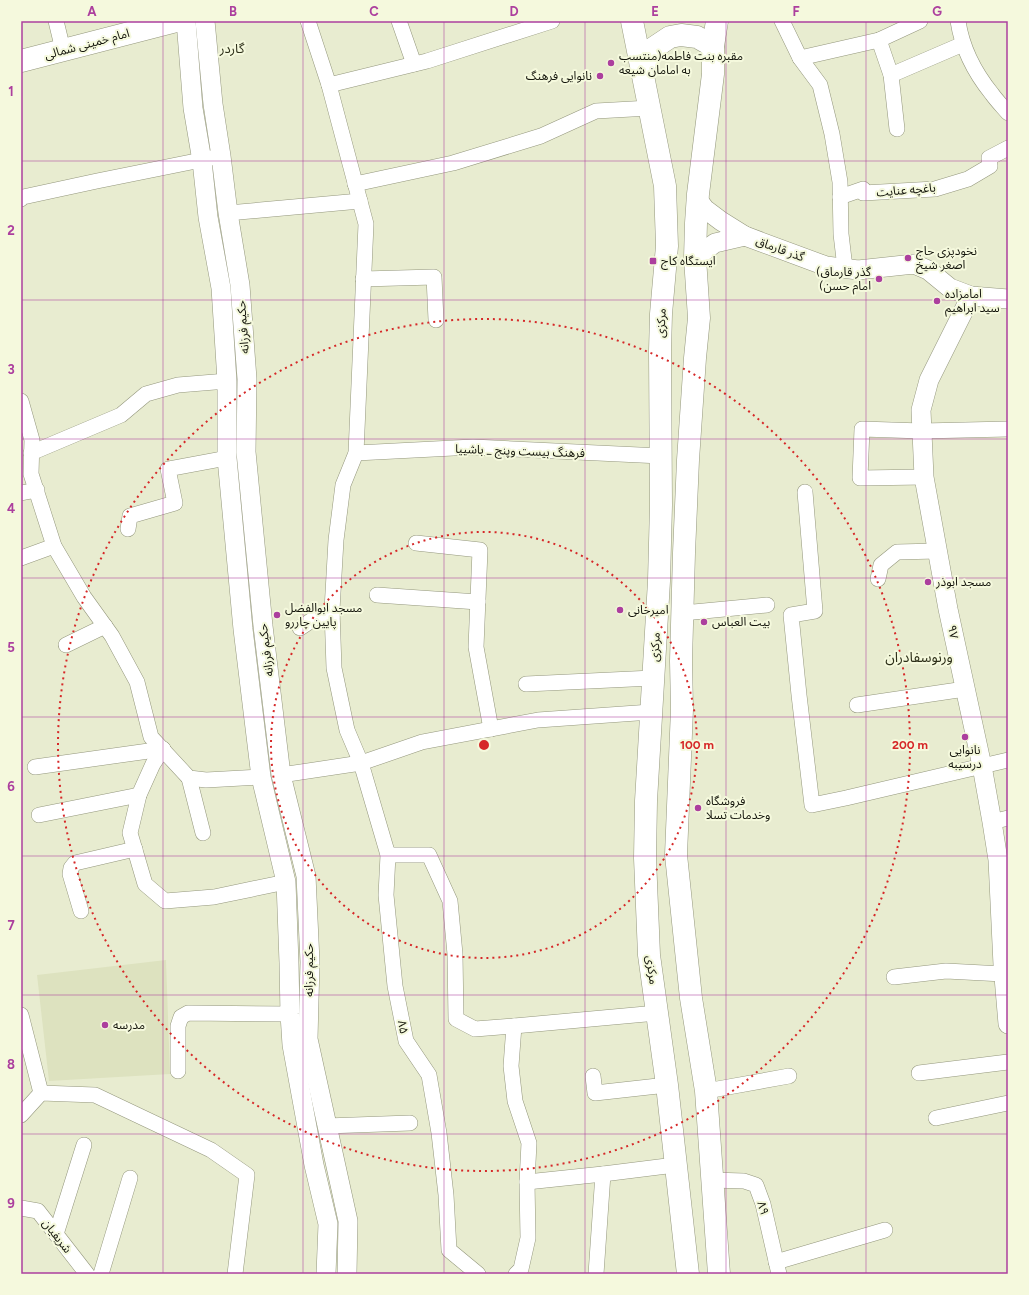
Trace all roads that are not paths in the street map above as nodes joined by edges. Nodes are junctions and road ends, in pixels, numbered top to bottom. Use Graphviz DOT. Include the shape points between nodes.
graph roads {
  1 [pos="56,21"];
  2 [pos="176,21"];
  3 [pos="186,21"];
  4 [pos="205,21"];
  5 [pos="308,21"];
  6 [pos="399,21"];
  7 [pos="552,21"];
  8 [pos="632,21"];
  9 [pos="717,21"];
  10 [pos="782,21"];
  11 [pos="920,21"];
  12 [pos="958,21"];
  13 [pos="880,40"];
  14 [pos="963,44"];
  15 [pos="713,46"];
  16 [pos="63,50"];
  17 [pos="800,58"];
  18 [pos="21,61"];
  19 [pos="414,64"];
  20 [pos="642,70"];
  21 [pos="891,74"];
  22 [pos="330,85"];
  23 [pos="650,108"];
  24 [pos="1008,113"];
  25 [pos="898,129"];
  26 [pos="1008,148"];
  27 [pos="221,156"];
  28 [pos="202,161"];
  29 [pos="355,184"];
  30 [pos="840,197"];
  31 [pos="21,199"];
  32 [pos="698,200"];
  33 [pos="360,201"];
  34 [pos="228,213"];
  35 [pos="745,236"];
  36 [pos="695,258"];
  37 [pos="846,268"];
  38 [pos="364,278"];
  39 [pos="971,296"];
  40 [pos="1008,299"];
  41 [pos="436,320"];
  42 [pos="660,351"];
  43 [pos="695,358"];
  44 [pos="227,381"];
  45 [pos="21,401"];
  46 [pos="1008,429"];
  47 [pos="922,431"];
  48 [pos="31,453"];
  49 [pos="356,453"];
  50 [pos="661,456"];
  51 [pos="226,458"];
  52 [pos="924,477"];
  53 [pos="37,490"];
  54 [pos="805,492"];
  55 [pos="21,493"];
  56 [pos="128,529"];
  57 [pos="416,543"];
  58 [pos="54,546"];
  59 [pos="938,551"];
  60 [pos="21,558"];
  61 [pos="878,579"];
  62 [pos="377,595"];
  63 [pos="478,602"];
  64 [pos="767,605"];
  65 [pos="683,613"];
  66 [pos="332,616"];
  67 [pos="105,626"];
  68 [pos="300,628"];
  69 [pos="66,646"];
  70 [pos="653,678"];
  71 [pos="526,684"];
  72 [pos="965,689"];
  73 [pos="857,705"];
  74 [pos="651,712"];
  75 [pos="491,729"];
  76 [pos="163,750"];
  77 [pos="1008,760"];
  78 [pos="361,763"];
  79 [pos="982,766"];
  80 [pos="35,767"];
  81 [pos="281,775"];
  82 [pos="261,777"];
  83 [pos="189,778"];
  84 [pos="139,795"];
  85 [pos="39,815"];
  86 [pos="1000,820"];
  87 [pos="203,833"];
  88 [pos="135,849"];
  89 [pos="388,855"];
  90 [pos="286,882"];
  91 [pos="81,911"];
  92 [pos="310,962"];
  93 [pos="289,963"];
  94 [pos="1003,974"];
  95 [pos="894,977"];
  96 [pos="657,1013"];
  97 [pos="290,1014"];
  98 [pos="21,1015"];
  99 [pos="1008,1024"];
  100 [pos="514,1026"];
  101 [pos="1008,1062"];
  102 [pos="178,1071"];
  103 [pos="919,1073"];
  104 [pos="593,1076"];
  105 [pos="789,1076"];
  106 [pos="667,1085"];
  107 [pos="706,1091"];
  108 [pos="41,1093"];
  109 [pos="1008,1103"];
  110 [pos="21,1115"];
  111 [pos="936,1118"];
  112 [pos="410,1123"];
  113 [pos="326,1126"];
  114 [pos="84,1144"];
  115 [pos="675,1165"];
  116 [pos="603,1174"];
  117 [pos="130,1178"];
  118 [pos="712,1180"];
  119 [pos="527,1182"];
  120 [pos="21,1208"];
  121 [pos="885,1230"];
  122 [pos="56,1234"];
  123 [pos="778,1268"];
  124 [pos="87,1274"];
  125 [pos="101,1274"];
  126 [pos="236,1274"];
  127 [pos="326,1274"];
  128 [pos="347,1274"];
  129 [pos="478,1274"];
  130 [pos="516,1274"];
  131 [pos="596,1274"];
  132 [pos="688,1274"];
  133 [pos="719,1274"];
  1 -- 16 [label="street"];
  2 -- 16 [label="main road, امام خمینی شمالی"];
  3 -- 28 [label="street, حکیم فرزانه" via="193,108"];
  4 -- 27 [label="street, حکیم فرزانه"];
  5 -- 22 [label="street, ۸۵"];
  6 -- 19 [label="street"];
  7 -- 19 [label="street"];
  8 -- 20 [label="main road, مرکزی"];
  9 -- 15 [label="main road"];
  10 -- 17 [label="street"];
  11 -- 13 [label="street"];
  12 -- 14 [label="street"];
  13 -- 17 [label="street"];
  13 -- 21 [label="street"];
  14 -- 21 [label="street"];
  14 -- 24 [label="street" via="976,73"];
  15 -- 20 [label="main road" via="697,37 670,37 652,49"];
  15 -- 32 [label="main road" via="713,74"];
  16 -- 18 [label="main road, امام خمینی شمالی"];
  17 -- 30 [label="street" via="820,85 832,134"];
  19 -- 22 [label="street"];
  20 -- 23 [label="main road, مرکزی"];
  21 -- 25 [label="street"];
  22 -- 29 [label="street, ۸۵"];
  23 -- 29 [label="street" via="596,111 541,136 453,163"];
  23 -- 42 [label="main road, مرکزی" via="665,186 667,246"];
  26 -- 30 [label="street, باغچه عنایت" via="989,158 990,166 968,179 935,189 863,193 863,189"];
  27 -- 28 [label="street"];
  27 -- 34 [label="street, حکیم فرزانه"];
  28 -- 31 [label="street" via="97,181"];
  28 -- 44 [label="street, حکیم فرزانه" via="220,288"];
  29 -- 33 [label="street, ۸۵"];
  30 -- 37 [label="street" via="841,234"];
  32 -- 35 [label="street" via="705,209"];
  32 -- 36 [label="main road"];
  33 -- 34 [label="street"];
  33 -- 38 [label="street, ۸۵" via="366,224"];
  34 -- 81 [label="street, حکیم فرزانه" via="240,285 247,379 246,452"];
  35 -- 36 [label="street, گذر قارماق" via="715,243"];
  35 -- 37 [label="street, گذر قارماق" via="826,266"];
  36 -- 43 [label="main road" via="699,318"];
  37 -- 39 [label="street, گذر قارماق" via="858,270 914,264 928,270 950,288"];
  38 -- 41 [label="street" via="434,277"];
  38 -- 49 [label="street, ۸۵"];
  39 -- 40 [label="street, گذر قارماق"];
  39 -- 47 [label="street, ۹۷" via="929,380 921,410"];
  42 -- 43 [label="main road" via="673,361 686,362"];
  42 -- 50 [label="main road, مرکزی"];
  43 -- 65 [label="main road" via="688,460"];
  44 -- 48 [label="street" via="178,385 146,394 121,415"];
  44 -- 51 [label="street, حکیم فرزانه"];
  45 -- 48 [label="street" via="32,440"];
  46 -- 47 [label="street"];
  47 -- 52 [label="street, ۹۷"];
  47 -- 52 [label="street" via="862,429 860,478"];
  48 -- 53 [label="street" via="31,474"];
  49 -- 50 [label="street, فرهنگ بیست وپنج _ باشییا" via="473,447"];
  49 -- 66 [label="street, ۸۵" via="344,485 336,540"];
  50 -- 70 [label="main road, مرکزی" via="659,581"];
  51 -- 56 [label="street" via="168,468 175,503 130,516"];
  51 -- 82 [label="street, حکیم فرزانه"];
  52 -- 59 [label="street, ۹۷"];
  53 -- 55 [label="street"];
  53 -- 58 [label="street"];
  54 -- 79 [label="street" via="815,611 791,615 812,805"];
  57 -- 63 [label="street" via="480,550"];
  58 -- 60 [label="street"];
  58 -- 67 [label="street" via="84,598"];
  59 -- 61 [label="street" via="897,552 881,565"];
  59 -- 72 [label="street, ۹۷"];
  62 -- 63 [label="street"];
  63 -- 75 [label="street" via="476,647"];
  64 -- 65 [label="street"];
  65 -- 107 [label="main road" via="676,855 690,998"];
  66 -- 68 [label="street" via="315,618"];
  66 -- 78 [label="street, ۸۵" via="334,668 347,730"];
  67 -- 69 [label="street"];
  67 -- 76 [label="street" via="137,682 151,736"];
  70 -- 71 [label="street"];
  70 -- 74 [label="main road, مرکزی"];
  72 -- 73 [label="street"];
  72 -- 79 [label="street, ۹۷"];
  74 -- 75 [label="street" via="538,720"];
  74 -- 96 [label="main road, مرکزی" via="645,858 649,955"];
  75 -- 78 [label="street" via="422,742"];
  76 -- 80 [label="street"];
  76 -- 83 [label="street"];
  76 -- 84 [label="street" via="152,764"];
  77 -- 79 [label="street"];
  78 -- 81 [label="street"];
  78 -- 89 [label="street, ۸۵"];
  79 -- 86 [label="street, ۹۷"];
  81 -- 82 [label="street"];
  81 -- 92 [label="street, حکیم فرزانه" via="306,876"];
  82 -- 83 [label="street" via="206,780"];
  82 -- 90 [label="street, حکیم فرزانه"];
  83 -- 87 [label="street"];
  84 -- 85 [label="street"];
  84 -- 88 [label="street" via="130,833"];
  86 -- 94 [label="street, ۹۷" via="998,860"];
  88 -- 90 [label="street" via="145,884 165,901 214,897"];
  88 -- 91 [label="street" via="75,863 70,874"];
  89 -- 100 [label="street" via="429,855 450,901 455,954 456,1019 475,1029"];
  89 -- 129 [label="street, ۸۵" via="386,895 395,986 406,1041 429,1075 446,1195 449,1250"];
  90 -- 93 [label="street, حکیم فرزانه"];
  92 -- 93 [label="street"];
  92 -- 113 [label="street, حکیم فرزانه" via="308,1039"];
  93 -- 97 [label="street, حکیم فرزانه"];
  94 -- 95 [label="street" via="946,971"];
  94 -- 99 [label="street, ۹۷"];
  96 -- 100 [label="street"];
  96 -- 106 [label="main road, مرکزی"];
  97 -- 102 [label="street" via="188,1013 181,1017 178,1026"];
  97 -- 127 [label="street, حکیم فرزانه" via="292,1045 314,1165 328,1224"];
  98 -- 108 [label="street"];
  100 -- 119 [label="street" via="511,1066 515,1101 529,1143"];
  101 -- 103 [label="street"];
  104 -- 106 [label="street" via="595,1094"];
  105 -- 107 [label="street"];
  106 -- 115 [label="main road, مرکزی"];
  107 -- 118 [label="main road"];
  108 -- 110 [label="street"];
  108 -- 126 [label="street" via="95,1095 212,1150 247,1175"];
  109 -- 111 [label="street"];
  112 -- 113 [label="street"];
  113 -- 128 [label="street, حکیم فرزانه" via="348,1222"];
  114 -- 122 [label="street"];
  115 -- 116 [label="street"];
  115 -- 132 [label="main road, مرکزی"];
  116 -- 119 [label="street"];
  116 -- 131 [label="street"];
  117 -- 125 [label="street"];
  118 -- 123 [label="street, ۸۹" via="744,1181 756,1185"];
  118 -- 133 [label="main road"];
  119 -- 130 [label="street" via="528,1238 521,1269"];
  120 -- 122 [label="street, شریفیان" via="38,1211"];
  121 -- 123 [label="street"];
  122 -- 124 [label="street, شریفیان"];
}
